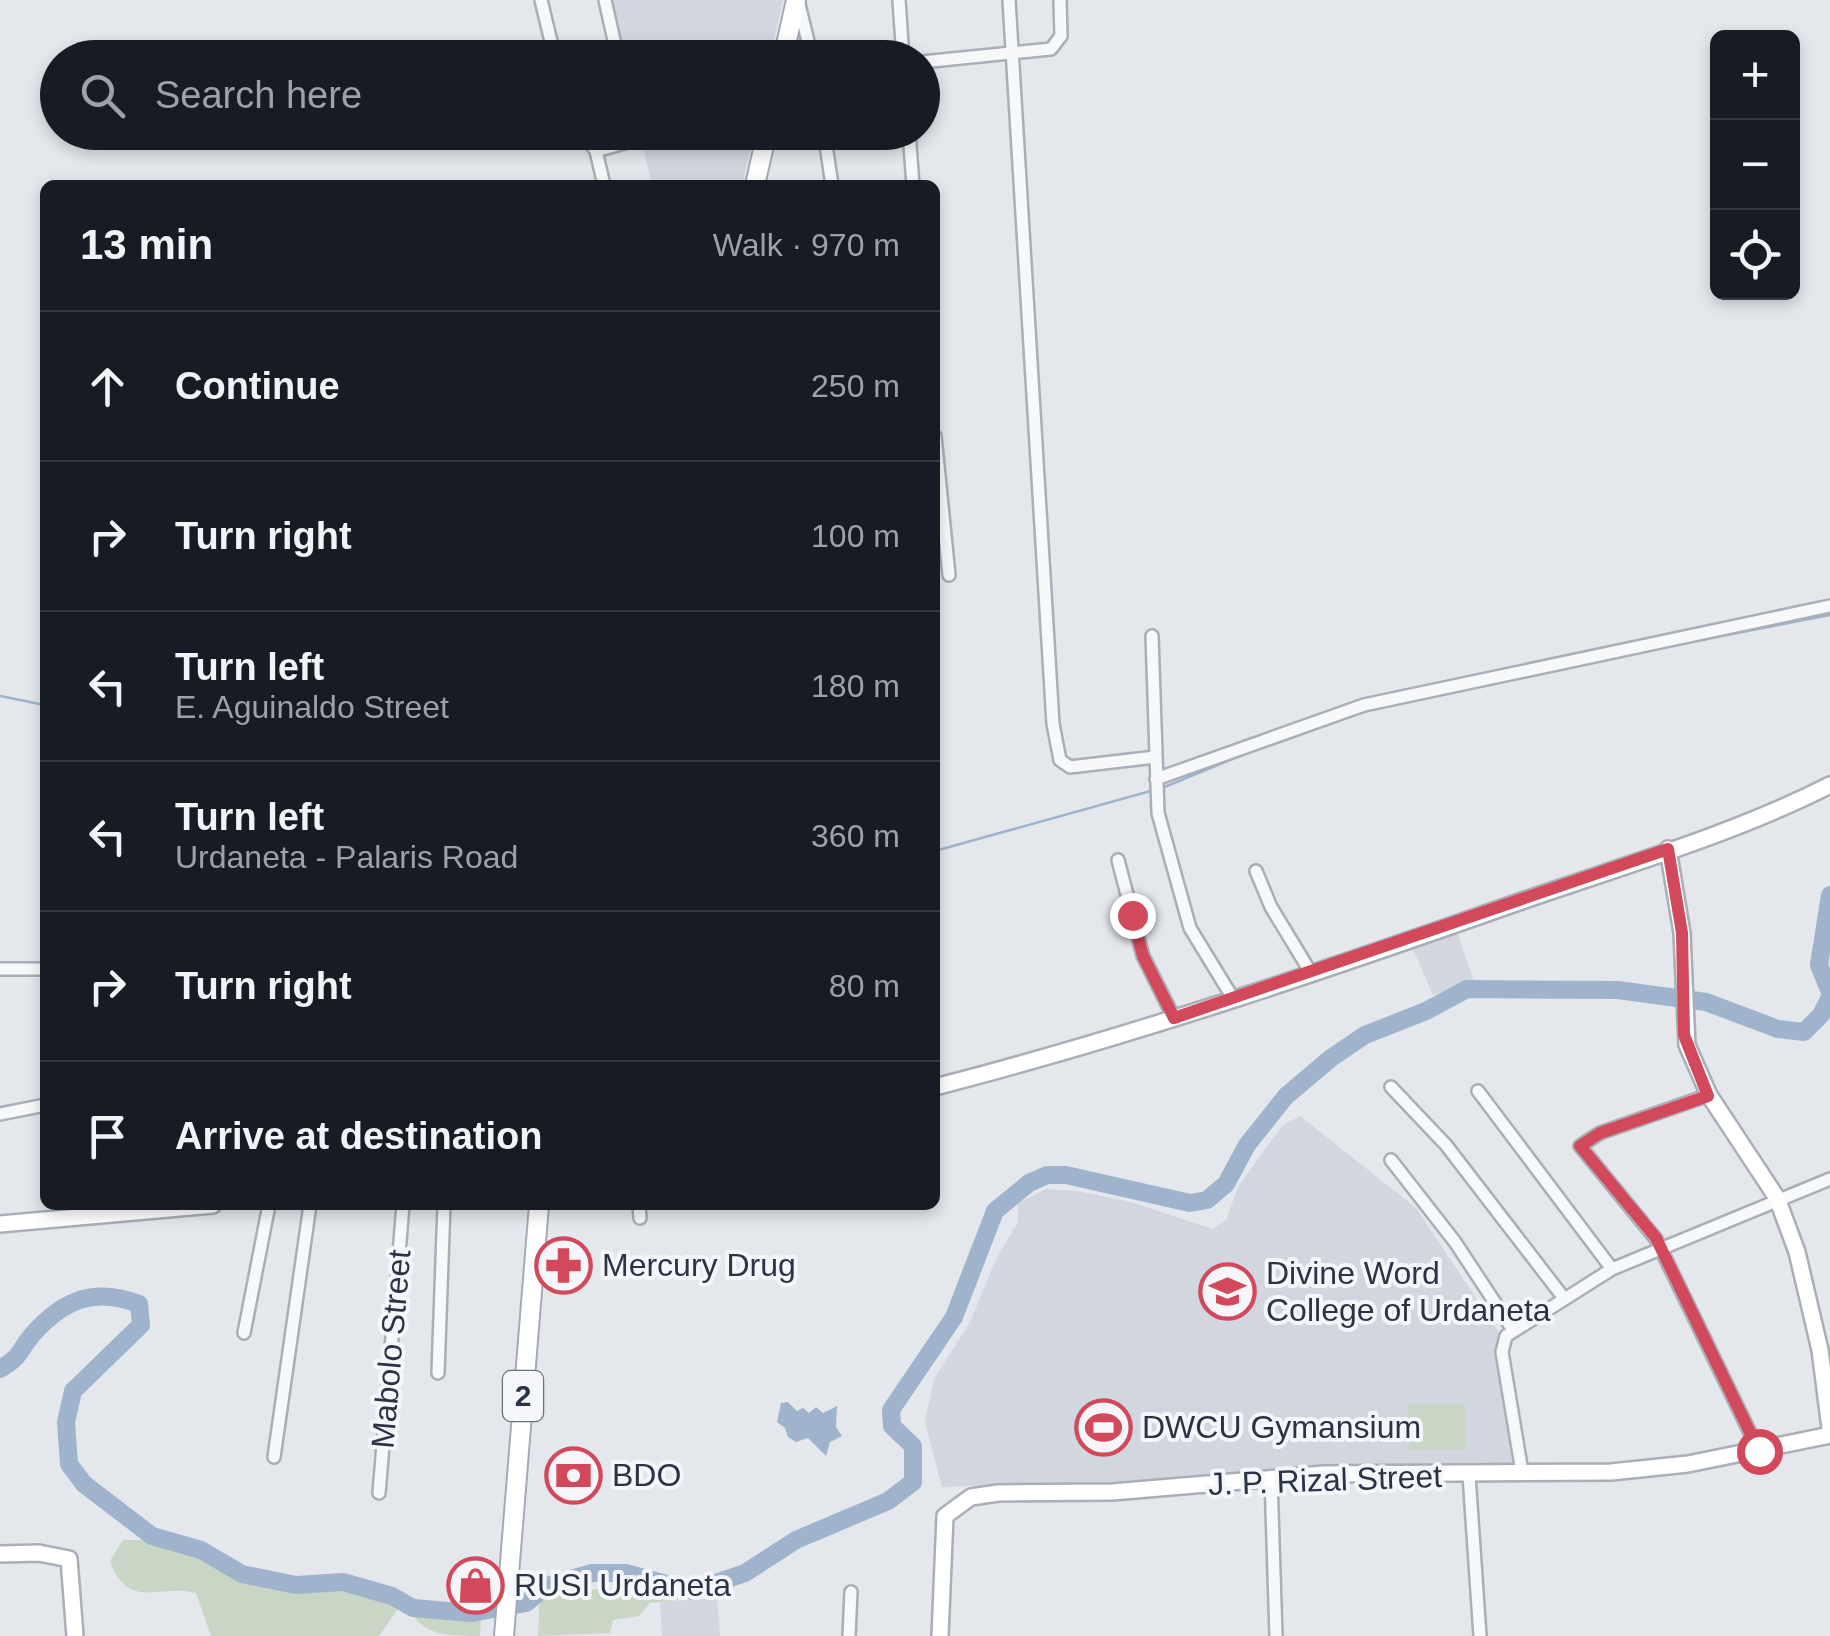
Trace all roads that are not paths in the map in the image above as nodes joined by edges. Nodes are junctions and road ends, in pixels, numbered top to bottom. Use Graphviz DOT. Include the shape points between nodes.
graph roads {
  1 [pos="541,0"];
  2 [pos="604,0"];
  3 [pos="797,0"];
  4 [pos="899,0"];
  5 [pos="1010,0"];
  6 [pos="1060,0"];
  7 [pos="551,40"];
  8 [pos="614,40"];
  9 [pos="787,40"];
  10 [pos="807,40"];
  11 [pos="902,40"];
  12 [pos="1011,54"];
  13 [pos="940,60"];
  14 [pos="596,150"];
  15 [pos="763,150"];
  16 [pos="827,150"];
  17 [pos="910,150"];
  18 [pos="603,180"];
  19 [pos="756,180"];
  20 [pos="831,180"];
  21 [pos="913,180"];
  22 [pos="940,489"];
  23 [pos="948,575"];
  24 [pos="1830,606"];
  25 [pos="1152,636"];
  26 [pos="1155,758"];
  27 [pos="1156,782"];
  28 [pos="1830,785"];
  29 [pos="1668,849"];
  30 [pos="1118,860"];
  31 [pos="1256,871"];
  32 [pos="0,968"];
  33 [pos="40,968"];
  34 [pos="1311,974"];
  35 [pos="1234,1000"];
  36 [pos="1174,1018"];
  37 [pos="940,1086"];
  38 [pos="1391,1087"];
  39 [pos="1478,1091"];
  40 [pos="1708,1096"];
  41 [pos="40,1105"];
  42 [pos="0,1114"];
  43 [pos="1391,1160"];
  44 [pos="1830,1179"];
  45 [pos="1777,1198"];
  46 [pos="268,1210"];
  47 [pos="309,1210"];
  48 [pos="403,1210"];
  49 [pos="444,1210"];
  50 [pos="538,1210"];
  51 [pos="89,1211"];
  52 [pos="0,1224"];
  53 [pos="1660,1246"];
  54 [pos="1612,1269"];
  55 [pos="1563,1297"];
  56 [pos="1513,1330"];
  57 [pos="244,1333"];
  58 [pos="438,1374"];
  59 [pos="1830,1432"];
  60 [pos="1759,1451"];
  61 [pos="274,1457"];
  62 [pos="1522,1472"];
  63 [pos="1469,1476"];
  64 [pos="1271,1478"];
  65 [pos="378,1493"];
  66 [pos="0,1554"];
  67 [pos="851,1592"];
  68 [pos="75,1636"];
  69 [pos="504,1636"];
  70 [pos="848,1636"];
  71 [pos="940,1636"];
  72 [pos="1276,1636"];
  73 [pos="1480,1636"];
  1 -- 7 [label="street"];
  2 -- 8 [label="street"];
  3 -- 9 [label="main road"];
  3 -- 10 [label="street"];
  4 -- 11 [label="street"];
  5 -- 12 [label="street"];
  6 -- 12 [label="street" via="1056,46"];
  12 -- 13 [label="street"];
  12 -- 26 [label="street" via="1050,708 1060,760 1087,767"];
  14 -- 18 [label="street"];
  15 -- 19 [label="main road"];
  16 -- 20 [label="street"];
  17 -- 21 [label="street"];
  22 -- 23 [label="street"];
  24 -- 27 [label="street" via="1364,705"];
  25 -- 26 [label="street"];
  26 -- 27 [label="street"];
  27 -- 35 [label="street" via="1190,928"];
  28 -- 29 [label="street"];
  29 -- 34 [label="street"];
  29 -- 40 [label="street" via="1683,1021"];
  30 -- 36 [label="street" via="1143,956"];
  31 -- 34 [label="street"];
  32 -- 33 [label="street"];
  34 -- 35 [label="street"];
  35 -- 36 [label="street"];
  36 -- 37 [label="street"];
  38 -- 55 [label="street" via="1446,1145"];
  39 -- 54 [label="street"];
  40 -- 45 [label="street"];
  40 -- 53 [label="street" via="1580,1146"];
  41 -- 42 [label="street"];
  43 -- 56 [label="street"];
  44 -- 45 [label="street"];
  45 -- 53 [label="street"];
  45 -- 59 [label="street" via="1804,1277"];
  46 -- 57 [label="street"];
  47 -- 61 [label="street"];
  48 -- 65 [label="street, Mabolo Street"];
  49 -- 58 [label="street"];
  50 -- 69 [label="main road, 2"];
  51 -- 52 [label="street"];
  53 -- 54 [label="street"];
  53 -- 60 [label="street"];
  54 -- 55 [label="street"];
  55 -- 56 [label="street"];
  56 -- 62 [label="street" via="1502,1352"];
  59 -- 60 [label="street, J. P. Rizal Street"];
  60 -- 62 [label="street, J. P. Rizal Street" via="1611,1472"];
  62 -- 63 [label="street, J. P. Rizal Street"];
  63 -- 64 [label="street, J. P. Rizal Street"];
  63 -- 73 [label="street"];
  64 -- 71 [label="street, J. P. Rizal Street" via="998,1494 958,1503 945,1516"];
  64 -- 72 [label="street"];
  66 -- 68 [label="street" via="69,1559"];
  67 -- 70 [label="street"];
}
